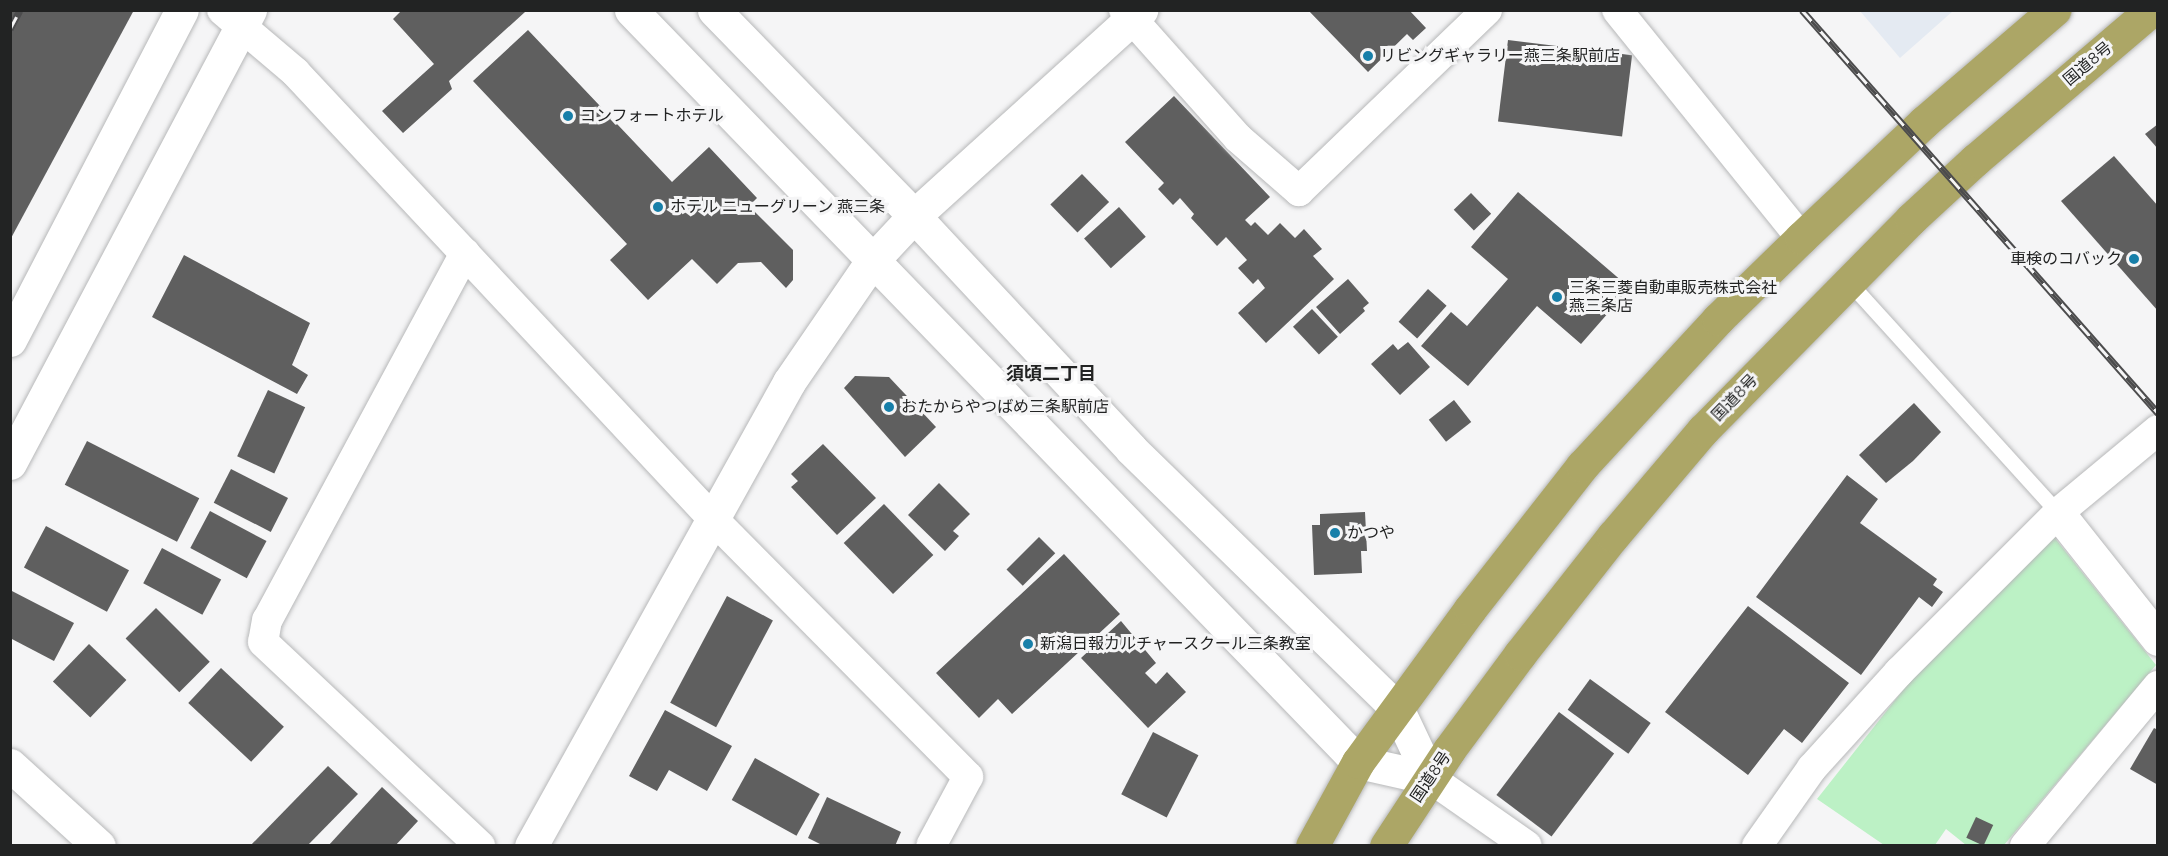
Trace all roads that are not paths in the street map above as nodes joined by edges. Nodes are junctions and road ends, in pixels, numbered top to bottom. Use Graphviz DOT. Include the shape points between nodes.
graph roads {
  1 [pos="182,10"];
  2 [pos="631,10"];
  3 [pos="714,10"];
  4 [pos="1487,10"];
  5 [pos="1617,10"];
  6 [pos="2054,10"];
  7 [pos="2151,10"];
  8 [pos="1132,13"];
  9 [pos="238,16"];
  10 [pos="914,216"];
  11 [pos="1801,238"];
  12 [pos="465,253"];
  13 [pos="872,261"];
  14 [pos="1848,281"];
  15 [pos="10,340"];
  16 [pos="2157,430"];
  17 [pos="10,463"];
  18 [pos="2058,513"];
  19 [pos="712,518"];
  20 [pos="2157,639"];
  21 [pos="2157,686"];
  22 [pos="1398,710"];
  23 [pos="1358,762"];
  24 [pos="10,765"];
  25 [pos="1430,778"];
  26 [pos="99,846"];
  27 [pos="480,846"];
  28 [pos="531,846"];
  29 [pos="931,846"];
  30 [pos="1312,846"];
  31 [pos="1386,846"];
  32 [pos="1527,846"];
  33 [pos="1757,846"];
  34 [pos="2025,846"];
  1 -- 15 [label="street"];
  2 -- 13 [label="street"];
  3 -- 10 [label="street"];
  4 -- 8 [label="street" via="1299,191 1238,138"];
  5 -- 11 [label="street"];
  6 -- 11 [label="highway" via="1924,122"];
  7 -- 14 [label="highway, 国道8号" via="1975,160"];
  8 -- 10 [label="street"];
  9 -- 12 [label="street"];
  9 -- 17 [label="street"];
  10 -- 13 [label="street"];
  10 -- 22 [label="street" via="1131,449"];
  11 -- 22 [label="highway" via="1718,319 1582,466 1470,609"];
  12 -- 19 [label="street"];
  12 -- 27 [label="street" via="267,620 262,642"];
  13 -- 19 [label="street" via="789,382"];
  13 -- 23 [label="street"];
  14 -- 18 [label="lane"];
  14 -- 25 [label="highway, 国道8号" via="1703,430 1613,536 1520,654"];
  16 -- 18 [label="street"];
  18 -- 20 [label="street"];
  18 -- 33 [label="street" via="1899,672 1812,768"];
  19 -- 28 [label="street"];
  19 -- 29 [label="street" via="968,777"];
  21 -- 34 [label="street"];
  22 -- 23 [label="highway"];
  22 -- 25 [label="street"];
  23 -- 25 [label="street"];
  23 -- 30 [label="highway"];
  24 -- 26 [label="street"];
  25 -- 31 [label="highway, 国道8号"];
  25 -- 32 [label="street"];
}
